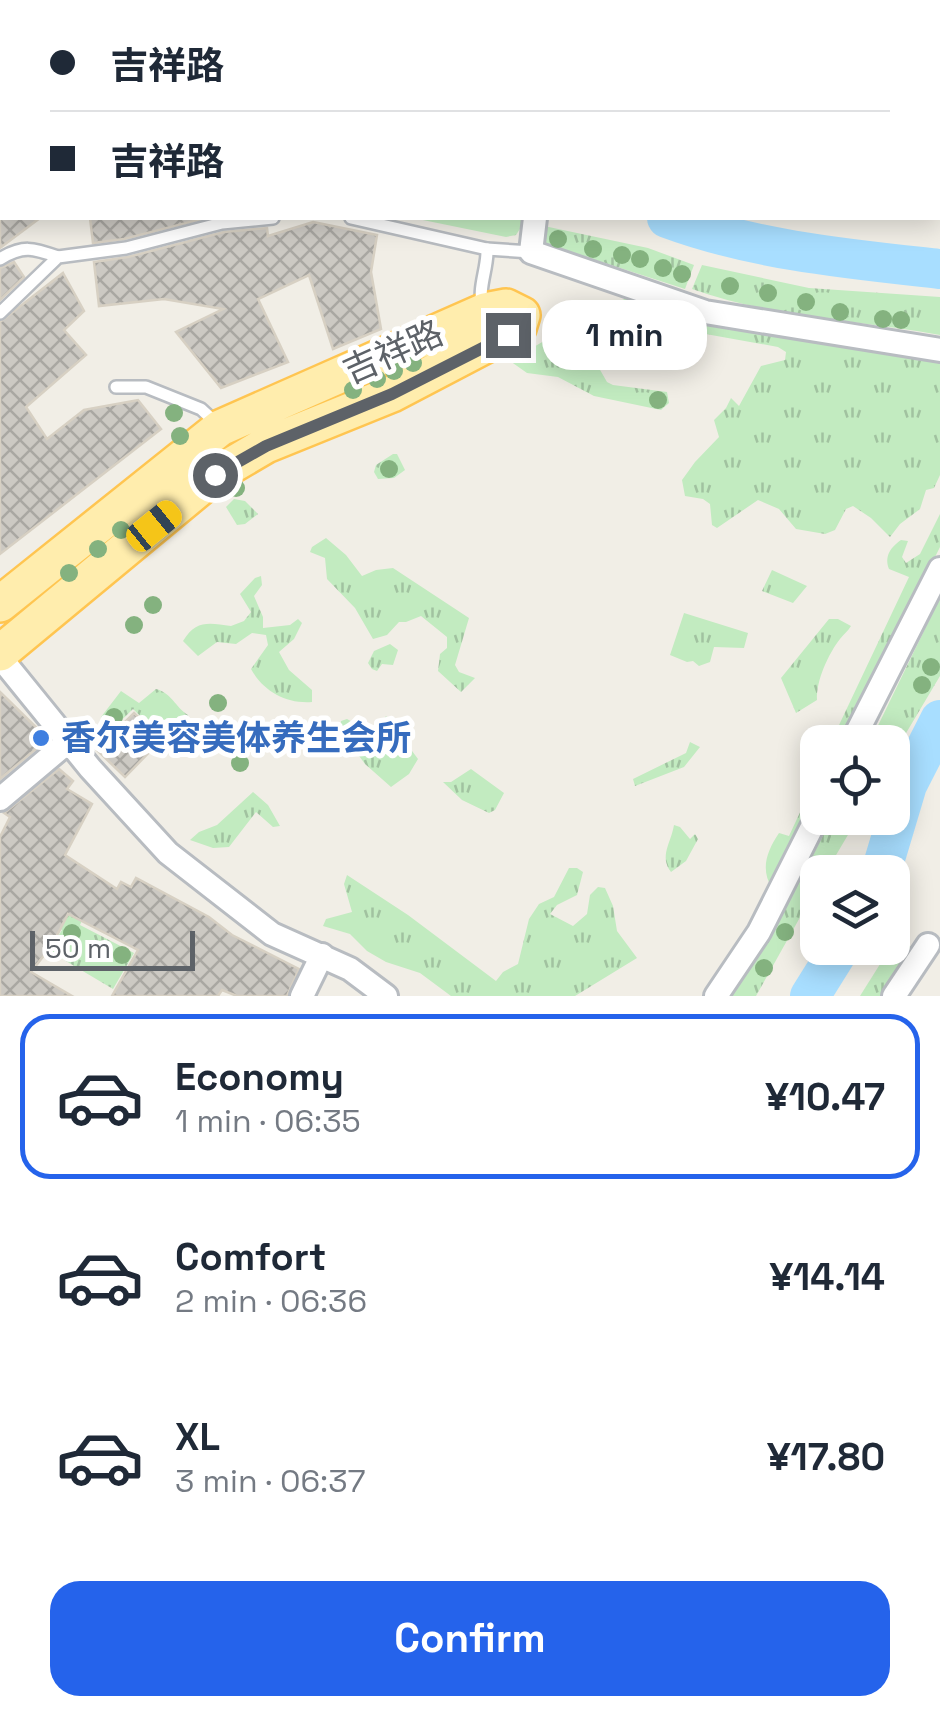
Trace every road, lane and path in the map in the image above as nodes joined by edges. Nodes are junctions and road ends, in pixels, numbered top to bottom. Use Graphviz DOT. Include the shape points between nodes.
graph roads {
  1 [pos="253,220"];
  2 [pos="360,220"];
  3 [pos="536,220"];
  4 [pos="487,249"];
  5 [pos="531,252"];
  6 [pos="58,257"];
  7 [pos="0,259"];
  8 [pos="486,311"];
  9 [pos="0,313"];
  10 [pos="940,350"];
  11 [pos="376,360"];
  12 [pos="116,387"];
  13 [pos="392,394"];
  14 [pos="220,428"];
  15 [pos="940,568"];
  16 [pos="0,604"];
  17 [pos="0,655"];
  18 [pos="861,725"];
  19 [pos="69,742"];
  20 [pos="0,799"];
  21 [pos="808,835"];
  22 [pos="934,948"];
  23 [pos="322,955"];
  24 [pos="302,996"];
  25 [pos="386,996"];
  26 [pos="716,996"];
  27 [pos="894,996"];
  1 -- 6 [label="lane"];
  2 -- 4 [label="lane"];
  3 -- 5 [label="street"];
  4 -- 5 [label="lane"];
  4 -- 8 [label="lane" via="480,298"];
  5 -- 10 [label="street" via="705,312"];
  6 -- 7 [label="lane" via="24,248"];
  6 -- 9 [label="lane"];
  8 -- 11 [label="main road, 吉祥路"];
  8 -- 13 [label="main road, 吉祥路" via="517,311 518,328"];
  11 -- 13 [label="main road"];
  11 -- 14 [label="main road, 吉祥路"];
  12 -- 14 [label="lane" via="138,385 201,409"];
  13 -- 17 [label="main road, 吉祥路" via="266,446 215,475"];
  14 -- 16 [label="main road, 吉祥路"];
  15 -- 18 [label="street"];
  17 -- 19 [label="street"];
  19 -- 20 [label="street"];
  19 -- 23 [label="street" via="168,853 272,934"];
  21 -- 26 [label="street" via="759,932"];
  22 -- 27 [label="street"];
  23 -- 24 [label="street"];
  23 -- 25 [label="street"];
}
